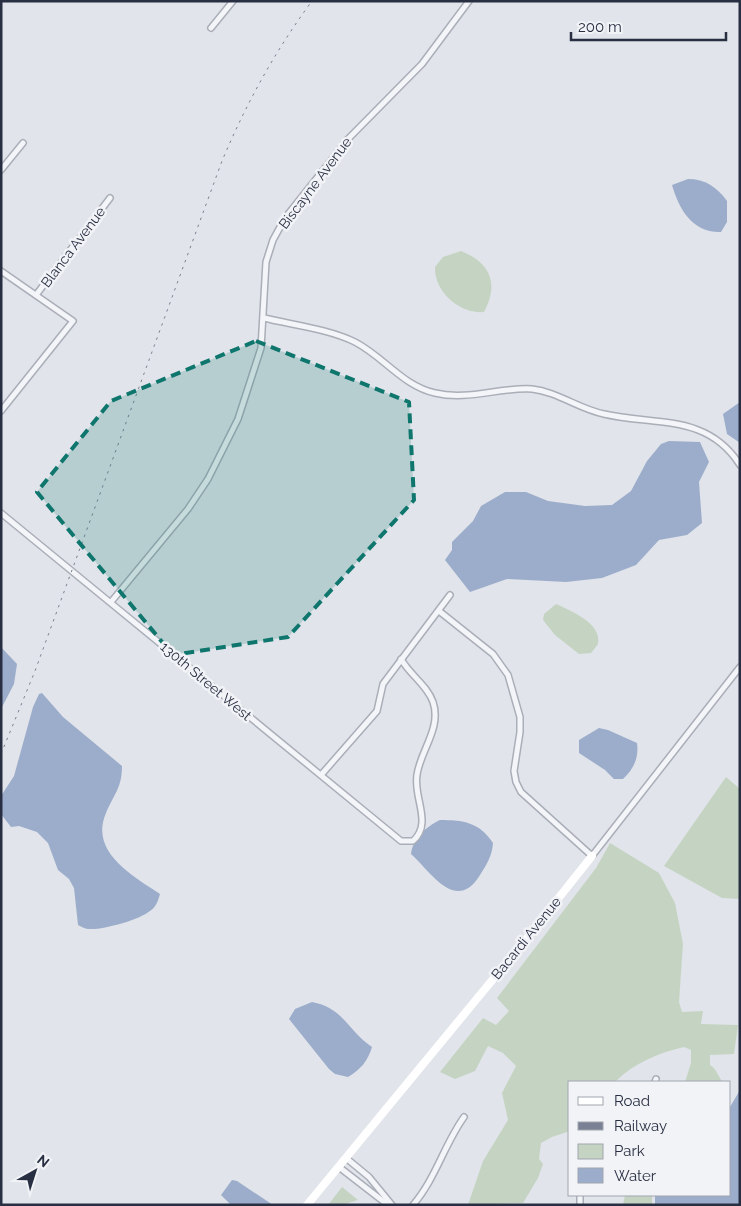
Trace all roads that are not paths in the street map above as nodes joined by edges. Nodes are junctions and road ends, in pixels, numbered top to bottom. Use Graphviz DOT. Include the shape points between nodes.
graph roads {
  1 [pos="233,1"];
  2 [pos="469,1"];
  3 [pos="211,28"];
  4 [pos="23,143"];
  5 [pos="1,170"];
  6 [pos="110,198"];
  7 [pos="1,271"];
  8 [pos="36,295"];
  9 [pos="264,318"];
  10 [pos="1,411"];
  11 [pos="740,465"];
  12 [pos="1,513"];
  13 [pos="450,595"];
  14 [pos="111,602"];
  15 [pos="439,611"];
  16 [pos="401,659"];
  17 [pos="740,667"];
  18 [pos="320,775"];
  19 [pos="592,856"];
  20 [pos="464,1117"];
  21 [pos="346,1158"];
  22 [pos="339,1166"];
  23 [pos="307,1205"];
  24 [pos="388,1205"];
  25 [pos="392,1205"];
  26 [pos="413,1205"];
  1 -- 3 [label="street"];
  2 -- 9 [label="street, Biscayne Avenue" via="422,64 348,139 285,218 266,262"];
  4 -- 5 [label="street"];
  6 -- 8 [label="street, Blanca Avenue"];
  7 -- 8 [label="street"];
  8 -- 10 [label="street" via="74,321"];
  9 -- 11 [label="street" via="354,342 374,353 406,380 435,393 464,396 508,389 534,390 554,394 604,414 682,424 720,441"];
  9 -- 14 [label="street, Biscayne Avenue" via="251,385 222,455 188,509"];
  12 -- 14 [label="street, 130th Street West"];
  13 -- 15 [label="street"];
  14 -- 18 [label="street, 130th Street West"];
  15 -- 16 [label="street"];
  15 -- 19 [label="street" via="494,654 508,675 520,717 514,770 521,792"];
  16 -- 18 [label="street" via="383,684 377,711"];
  16 -- 18 [label="street, 130th Street West" via="407,670 427,688 434,703 430,741 416,777 422,831 413,841 401,841"];
  17 -- 19 [label="street, Bacardi Avenue"];
  19 -- 21 [label="street, Bacardi Avenue"];
  20 -- 26 [label="street" via="429,1183"];
  21 -- 22 [label="street, Bacardi Avenue"];
  21 -- 25 [label="street" via="369,1177"];
  22 -- 23 [label="street, Bacardi Avenue"];
  22 -- 24 [label="street"];
}
